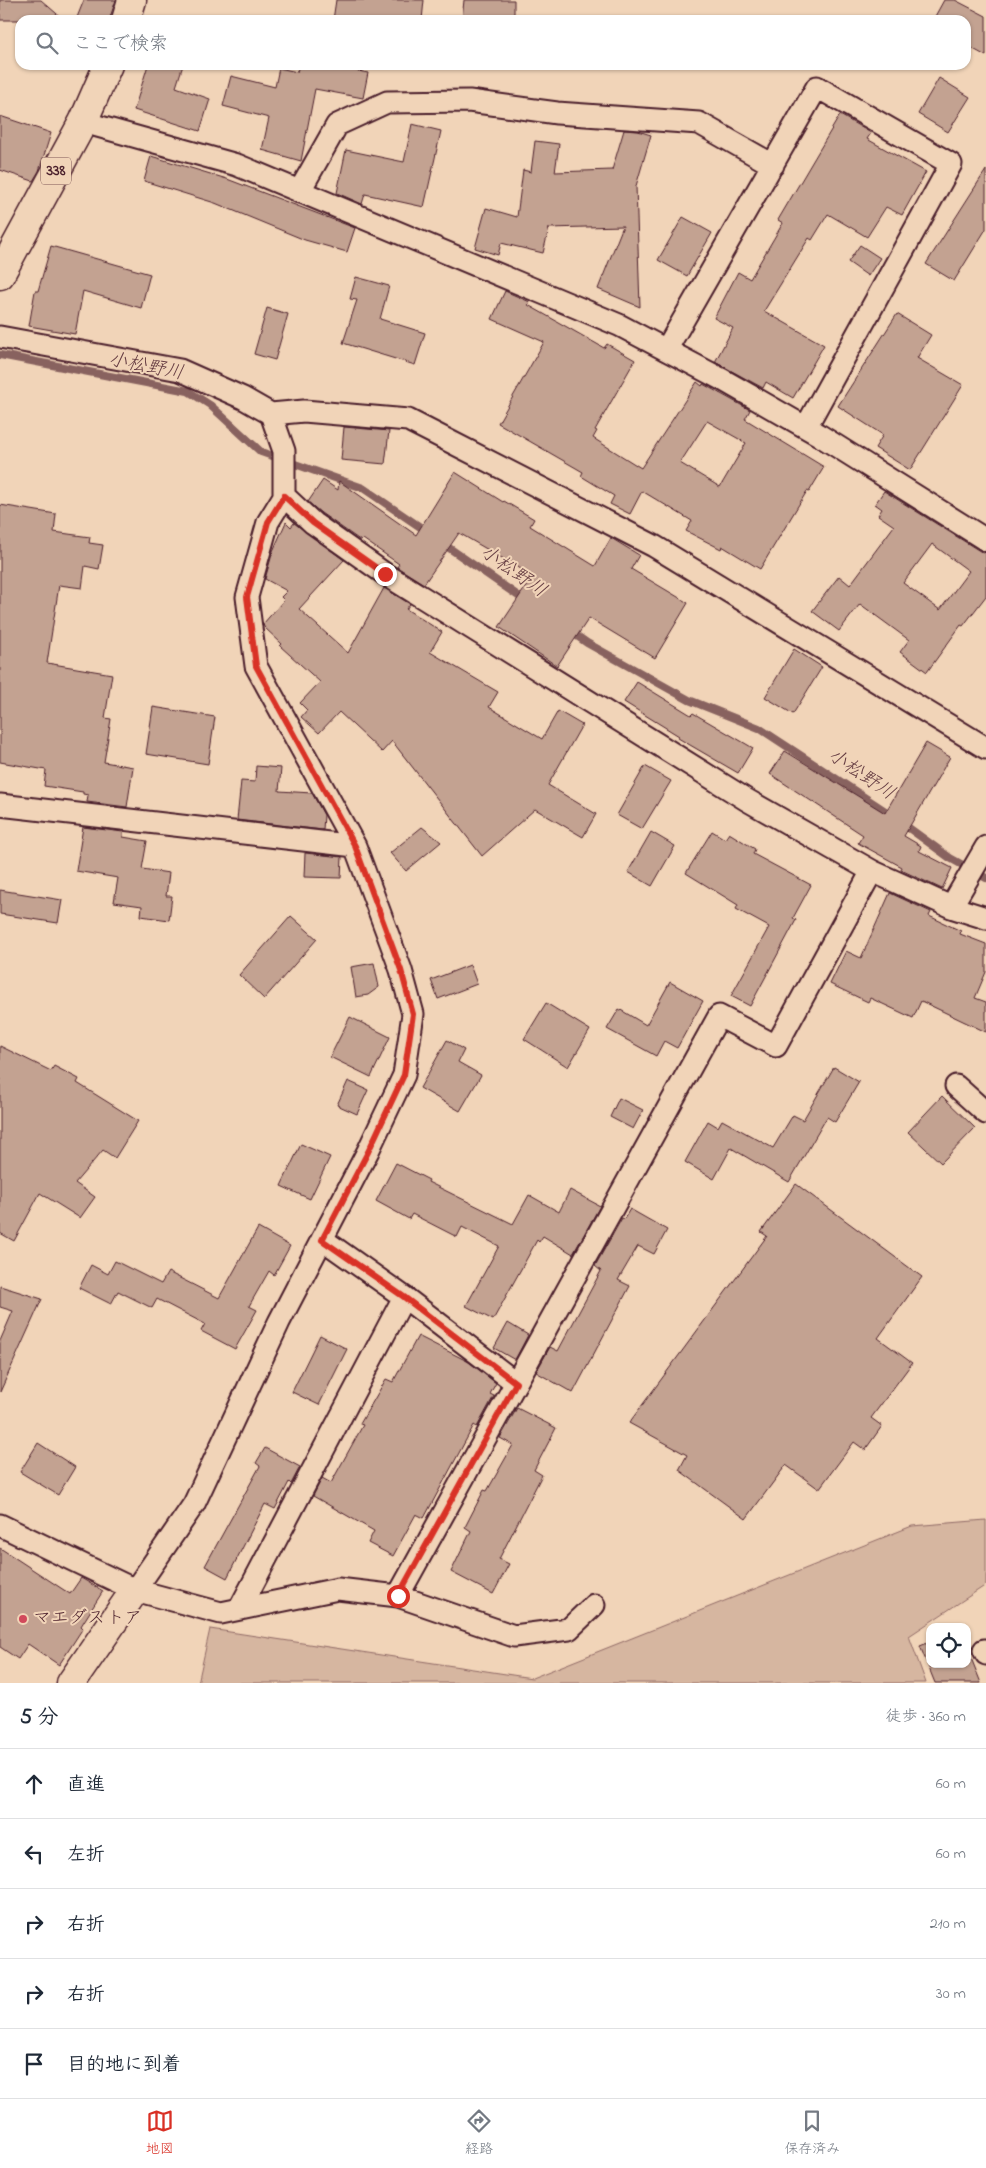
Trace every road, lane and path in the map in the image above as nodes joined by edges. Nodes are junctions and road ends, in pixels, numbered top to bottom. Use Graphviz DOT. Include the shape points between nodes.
graph roads {
  1 [pos="132,0"];
  2 [pos="128,15"];
  3 [pos="106,70"];
  4 [pos="83,122"];
  5 [pos="773,165"];
  6 [pos="299,192"];
  7 [pos="0,275"];
  8 [pos="0,337"];
  9 [pos="666,350"];
  10 [pos="271,414"];
  11 [pos="806,427"];
  12 [pos="284,496"];
  13 [pos="986,540"];
  14 [pos="986,748"];
  15 [pos="0,805"];
  16 [pos="355,846"];
  17 [pos="982,854"];
  18 [pos="872,872"];
  19 [pos="951,907"];
  20 [pos="986,918"];
  21 [pos="956,1086"];
  22 [pos="986,1113"];
  23 [pos="322,1240"];
  24 [pos="404,1297"];
  25 [pos="516,1383"];
  26 [pos="0,1526"];
  27 [pos="135,1590"];
  28 [pos="398,1596"];
  29 [pos="594,1606"];
  30 [pos="240,1608"];
  31 [pos="986,1650"];
  32 [pos="986,1654"];
  33 [pos="70,1683"];
  1 -- 2 [label="main road"];
  3 -- 4 [label="main road, 338"];
  4 -- 6 [label="street" via="237,165"];
  4 -- 7 [label="main road, 338"];
  5 -- 6 [label="street" via="699,123 556,113 469,101 387,102 337,125"];
  5 -- 9 [label="street"];
  5 -- 11 [label="street" via="817,87 951,164"];
  6 -- 9 [label="street" via="619,325"];
  8 -- 10 [label="street" via="180,370"];
  9 -- 11 [label="street"];
  10 -- 12 [label="street" via="284,451"];
  10 -- 14 [label="street" via="304,411 408,420 654,546"];
  11 -- 13 [label="street"];
  12 -- 16 [label="street" via="268,522 247,597 256,666"];
  12 -- 18 [label="street" via="313,523 385,574 747,800"];
  15 -- 16 [label="street"];
  16 -- 23 [label="street" via="401,970 413,1014 404,1075"];
  17 -- 19 [label="street"];
  18 -- 19 [label="street"];
  18 -- 25 [label="street" via="776,1046 718,1016"];
  19 -- 20 [label="street"];
  21 -- 22 [label="street"];
  23 -- 24 [label="street"];
  23 -- 27 [label="street" via="279,1322 194,1504"];
  24 -- 25 [label="street"];
  24 -- 30 [label="street"];
  25 -- 28 [label="street"];
  26 -- 27 [label="street"];
  27 -- 30 [label="street" via="220,1613"];
  27 -- 33 [label="main road"];
  28 -- 29 [label="street" via="514,1636 569,1629"];
  28 -- 30 [label="street" via="338,1589"];
  31 -- 32 [label="street"];
}
